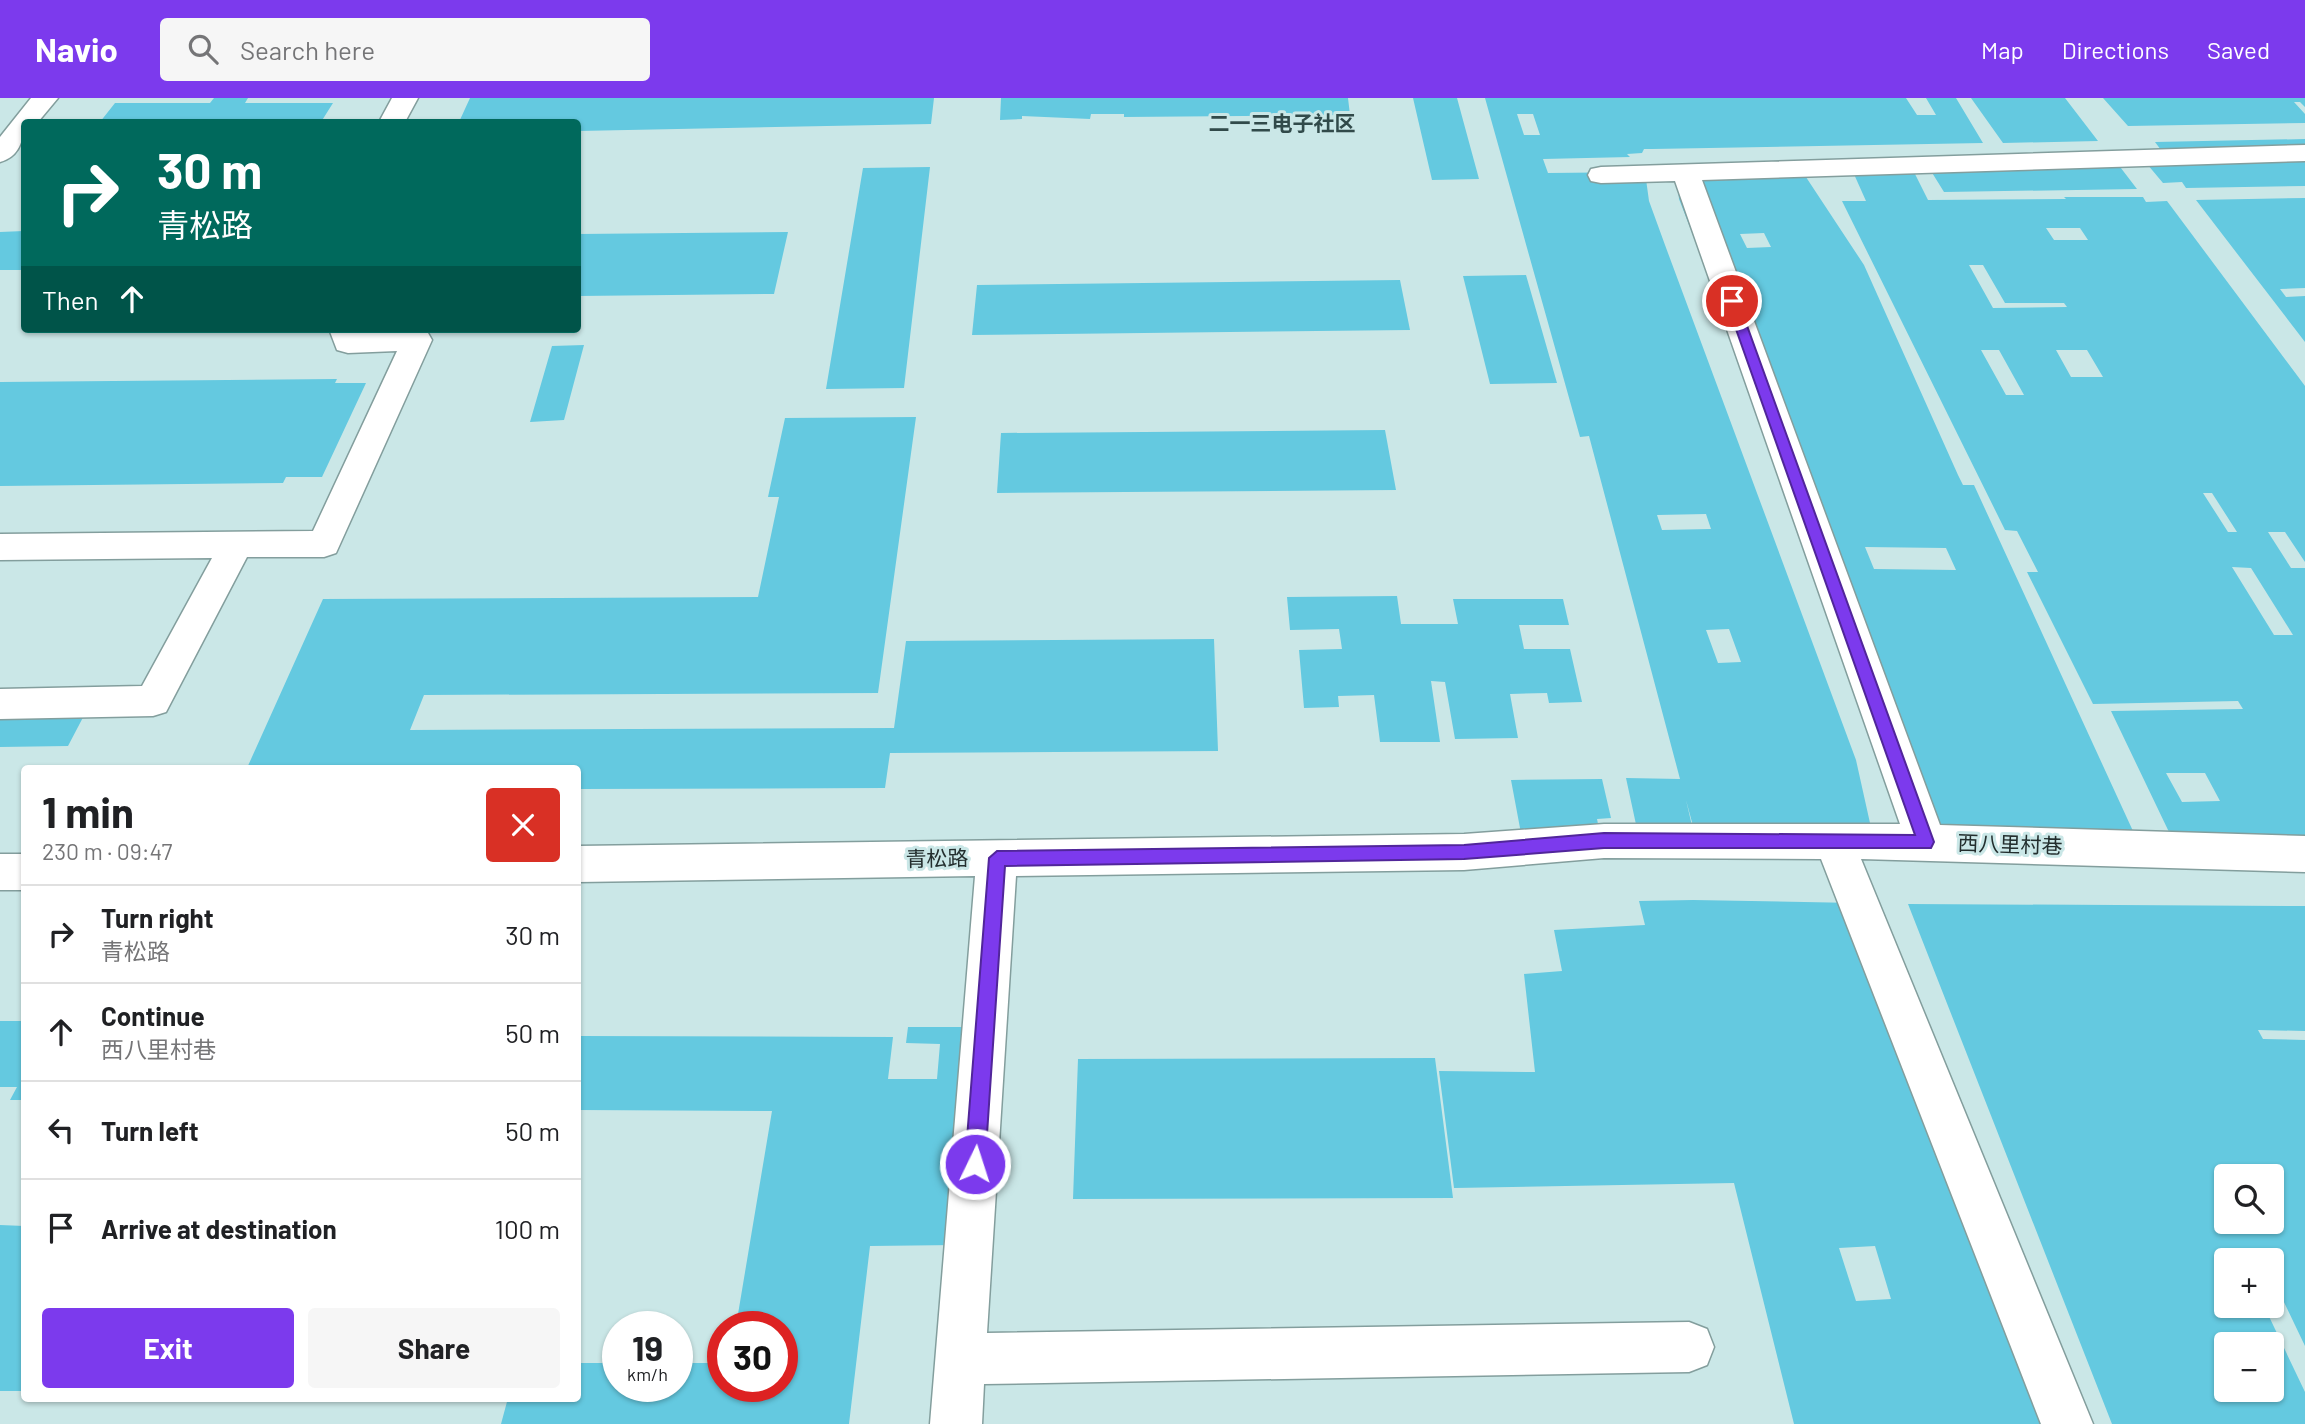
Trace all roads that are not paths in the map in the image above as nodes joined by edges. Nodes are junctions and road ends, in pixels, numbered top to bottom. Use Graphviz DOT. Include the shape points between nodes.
graph roads {
  1 [pos="46,98"];
  2 [pos="404,98"];
  3 [pos="28,119"];
  4 [pos="394,119"];
  5 [pos="21,128"];
  6 [pos="2305,153"];
  7 [pos="0,154"];
  8 [pos="1686,173"];
  9 [pos="1601,175"];
  10 [pos="345,333"];
  11 [pos="0,547"];
  12 [pos="235,547"];
  13 [pos="0,704"];
  14 [pos="1834,842"];
  15 [pos="1926,842"];
  16 [pos="1464,852"];
  17 [pos="2305,854"];
  18 [pos="997,858"];
  19 [pos="581,864"];
  20 [pos="0,872"];
  21 [pos="21,872"];
  22 [pos="1689,1347"];
  23 [pos="961,1359"];
  24 [pos="956,1424"];
  25 [pos="2067,1424"];
  1 -- 3 [label="street"];
  2 -- 4 [label="street"];
  5 -- 7 [label="street"];
  6 -- 8 [label="street"];
  8 -- 9 [label="street"];
  8 -- 15 [label="street"];
  10 -- 12 [label="street" via="348,343 418,340 324,544"];
  11 -- 12 [label="street"];
  12 -- 13 [label="street" via="153,701"];
  14 -- 15 [label="street, 西八里村巷"];
  14 -- 16 [label="street, 西八里村巷" via="1604,841"];
  14 -- 25 [label="street"];
  15 -- 17 [label="street, 西八里村巷"];
  16 -- 18 [label="street, 青松路"];
  18 -- 19 [label="street, 青松路"];
  18 -- 23 [label="street"];
  20 -- 21 [label="street"];
  22 -- 23 [label="street"];
  23 -- 24 [label="street"];
}
